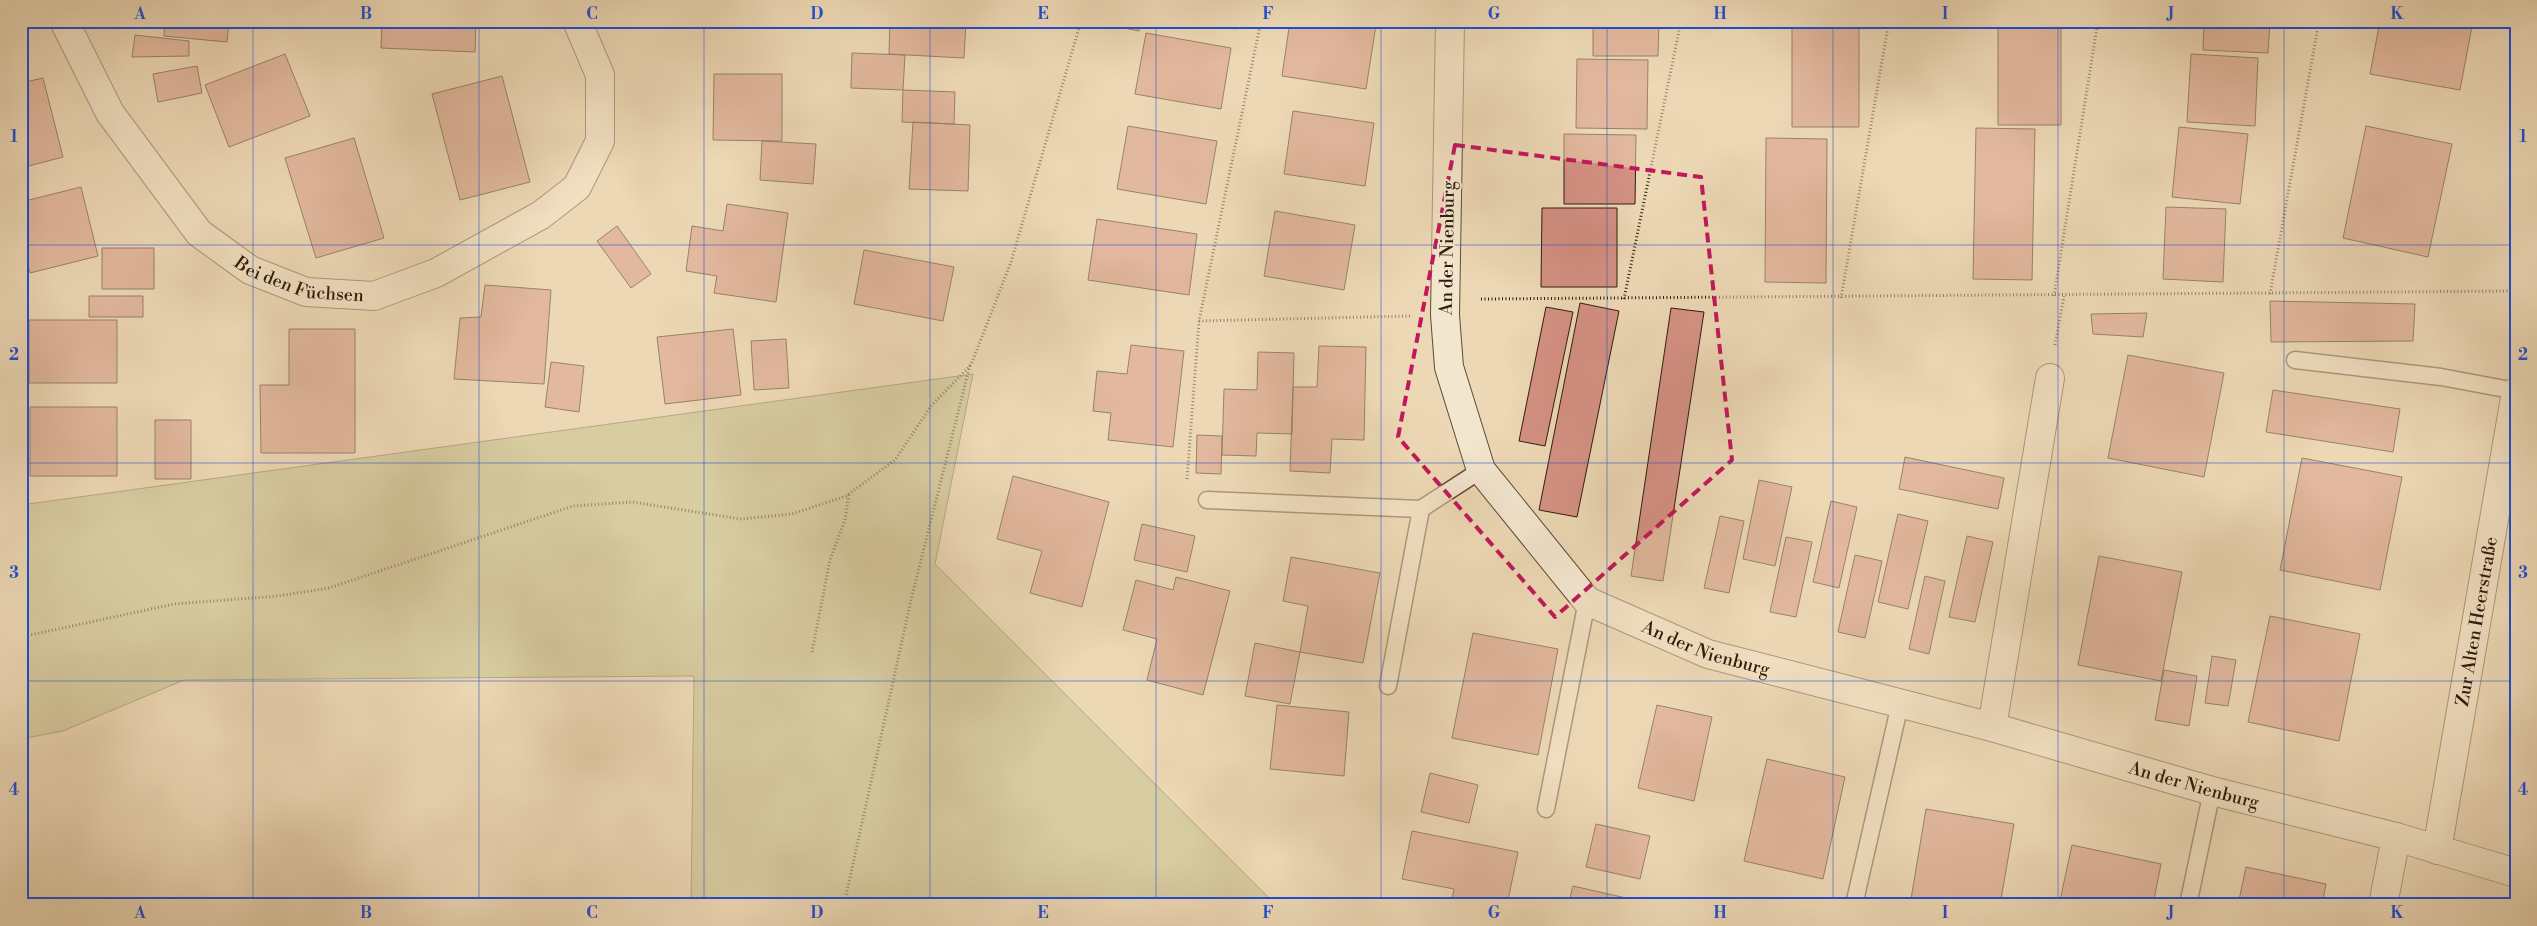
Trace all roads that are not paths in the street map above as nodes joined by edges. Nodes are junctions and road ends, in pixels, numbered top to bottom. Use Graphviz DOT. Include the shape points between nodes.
graph roads {
  1 [pos="64,21"];
  2 [pos="577,21"];
  3 [pos="1450,21"];
  4 [pos="2295,360"];
  5 [pos="2050,378"];
  6 [pos="2516,391"];
  7 [pos="1481,470"];
  8 [pos="1206,500"];
  9 [pos="1421,509"];
  10 [pos="1586,601"];
  11 [pos="1388,686"];
  12 [pos="1900,704"];
  13 [pos="1992,727"];
  14 [pos="2212,791"];
  15 [pos="1546,809"];
  16 [pos="2396,838"];
  17 [pos="2437,850"];
  18 [pos="2516,873"];
  19 [pos="1854,905"];
  20 [pos="2188,905"];
  21 [pos="2383,905"];
  1 -- 2 [label="street, Bei den Füchsen" via="110,113 199,233 250,270 306,292 374,296 436,273 541,215 577,187 600,141 600,75"];
  3 -- 7 [label="street, An der Nienburg" via="1445,307 1449,367"];
  4 -- 6 [label="lane" via="2441,377"];
  5 -- 13 [label="street"];
  6 -- 17 [label="street, Zur Alten Heerstraße"];
  7 -- 9 [label="lane"];
  7 -- 10 [label="street, An der Nienburg"];
  8 -- 9 [label="lane"];
  9 -- 11 [label="lane"];
  10 -- 12 [label="street, An der Nienburg" via="1708,654"];
  10 -- 15 [label="lane"];
  12 -- 13 [label="street, An der Nienburg"];
  12 -- 19 [label="lane"];
  13 -- 14 [label="street, An der Nienburg"];
  14 -- 16 [label="street, An der Nienburg"];
  14 -- 20 [label="lane"];
  16 -- 17 [label="street, An der Nienburg"];
  16 -- 21 [label="street"];
  17 -- 18 [label="street, An der Nienburg"];
}
